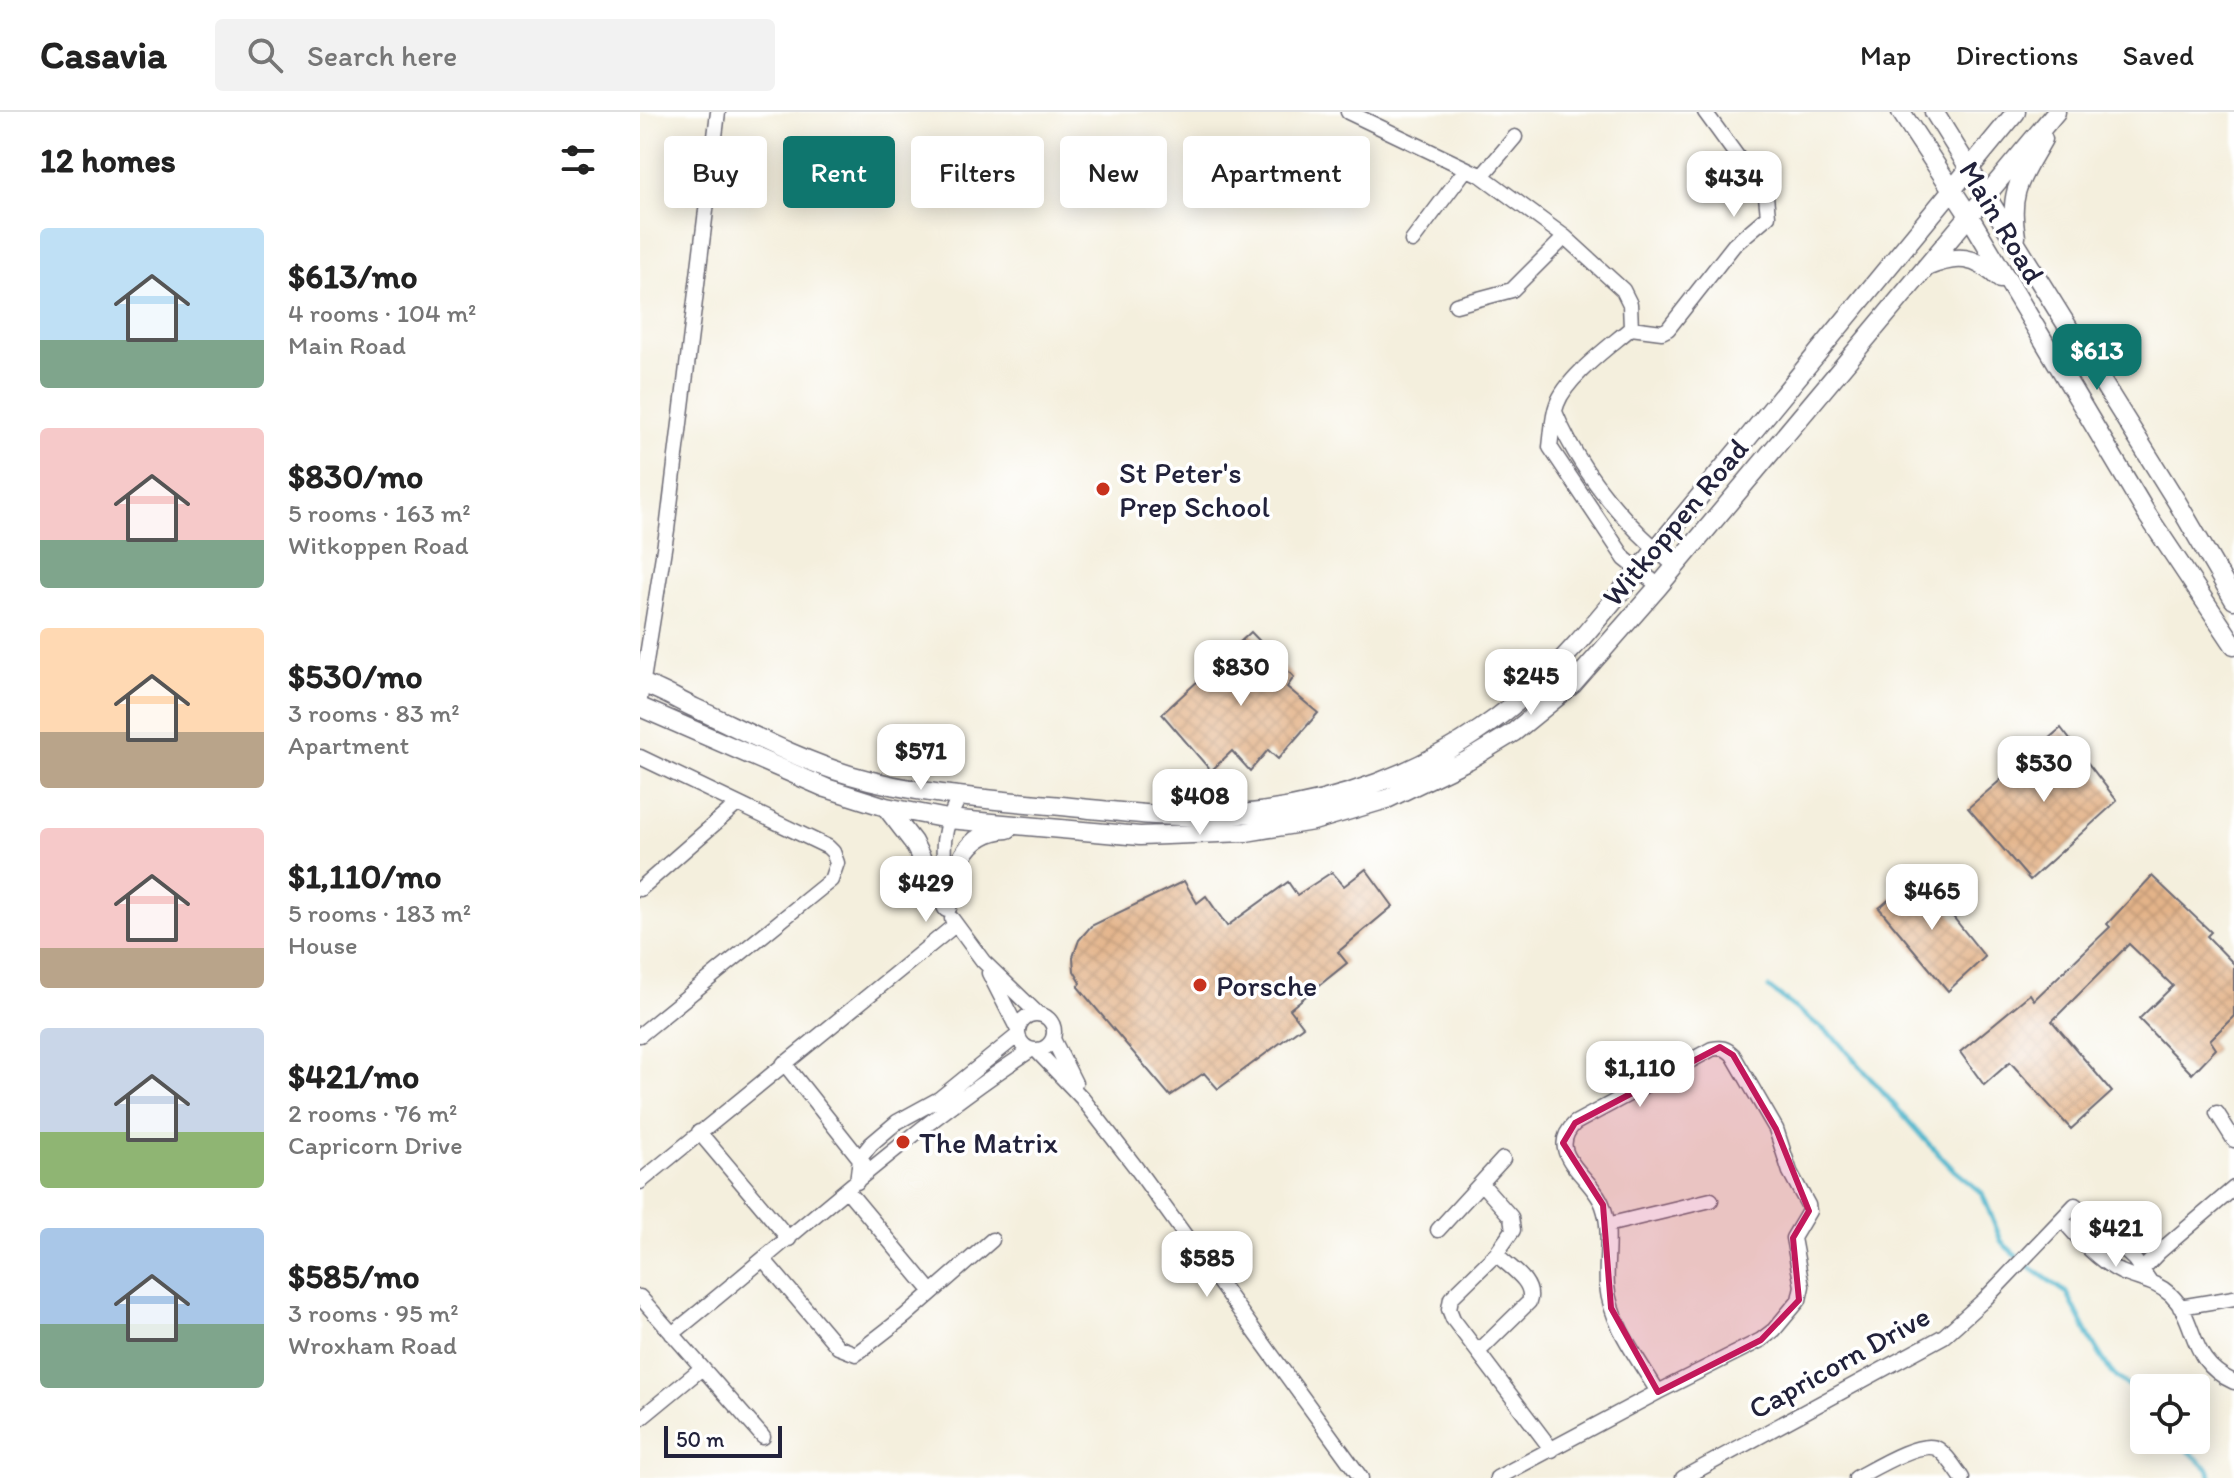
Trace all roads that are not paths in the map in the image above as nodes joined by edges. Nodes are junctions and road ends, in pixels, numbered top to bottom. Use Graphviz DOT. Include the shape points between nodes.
graph roads {
  1 [pos="718,112"];
  2 [pos="1348,112"];
  3 [pos="1705,112"];
  4 [pos="1901,112"];
  5 [pos="1934,112"];
  6 [pos="2016,112"];
  7 [pos="2057,112"];
  8 [pos="1515,137"];
  9 [pos="1466,169"];
  10 [pos="1969,169"];
  11 [pos="1482,176"];
  12 [pos="1951,189"];
  13 [pos="1985,194"];
  14 [pos="1968,214"];
  15 [pos="1565,237"];
  16 [pos="1412,241"];
  17 [pos="2017,243"];
  18 [pos="1923,268"];
  19 [pos="2011,289"];
  20 [pos="1456,305"];
  21 [pos="1631,328"];
  22 [pos="1555,411"];
  23 [pos="1589,471"];
  24 [pos="1571,481"];
  25 [pos="1655,550"];
  26 [pos="1675,566"];
  27 [pos="1639,570"];
  28 [pos="1659,586"];
  29 [pos="2234,600"];
  30 [pos="2234,645"];
  31 [pos="641,689"];
  32 [pos="640,707"];
  33 [pos="640,757"];
  34 [pos="960,796"];
  35 [pos="736,805"];
  36 [pos="886,807"];
  37 [pos="948,819"];
  38 [pos="1038,827"];
  39 [pos="640,889"];
  40 [pos="951,917"];
  41 [pos="983,961"];
  42 [pos="1038,1014"];
  43 [pos="1018,1032"];
  44 [pos="640,1035"];
  45 [pos="1053,1039"];
  46 [pos="1034,1050"];
  47 [pos="784,1063"];
  48 [pos="1082,1098"];
  49 [pos="2217,1113"];
  50 [pos="699,1132"];
  51 [pos="2234,1140"];
  52 [pos="1503,1159"];
  53 [pos="865,1164"];
  54 [pos="640,1182"];
  55 [pos="1481,1183"];
  56 [pos="852,1186"];
  57 [pos="2234,1188"];
  58 [pos="1711,1200"];
  59 [pos="2062,1219"];
  60 [pos="1607,1225"];
  61 [pos="1438,1230"];
  62 [pos="789,1239"];
  63 [pos="992,1240"];
  64 [pos="1496,1254"];
  65 [pos="764,1260"];
  66 [pos="2142,1275"];
  67 [pos="932,1292"];
  68 [pos="640,1297"];
  69 [pos="2234,1298"];
  70 [pos="2180,1307"];
  71 [pos="672,1334"];
  72 [pos="1479,1351"];
  73 [pos="702,1368"];
  74 [pos="2234,1382"];
  75 [pos="1658,1392"];
  76 [pos="640,1419"];
  77 [pos="763,1437"];
  78 [pos="1552,1450"];
  79 [pos="1361,1478"];
  80 [pos="1497,1478"];
  81 [pos="1683,1478"];
  82 [pos="1856,1478"];
  83 [pos="1962,1478"];
  1 -- 31 [label="street" via="669,516"];
  2 -- 9 [label="street"];
  3 -- 21 [label="street" via="1766,196 1768,216 1734,245 1668,329"];
  4 -- 12 [label="main road, Main Road"];
  5 -- 10 [label="main road, Main Road"];
  6 -- 10 [label="main road, Witkoppen Road"];
  7 -- 13 [label="main road, Witkoppen Road"];
  7 -- 17 [label="main road" via="2014,193"];
  8 -- 11 [label="street"];
  9 -- 11 [label="street"];
  9 -- 16 [label="street"];
  10 -- 12 [label="main road, Witkoppen Road"];
  10 -- 13 [label="main road, Main Road"];
  11 -- 15 [label="street"];
  12 -- 14 [label="main road, Main Road"];
  12 -- 25 [label="main road, Witkoppen Road"];
  13 -- 14 [label="main road, Witkoppen Road"];
  13 -- 17 [label="main road, Main Road"];
  14 -- 18 [label="main road, Witkoppen Road"];
  14 -- 19 [label="main road, Main Road"];
  15 -- 20 [label="street" via="1512,290"];
  15 -- 21 [label="street" via="1623,290"];
  17 -- 29 [label="main road, Main Road"];
  18 -- 19 [label="main road" via="1951,258 1969,259 1989,268"];
  18 -- 26 [label="main road, Witkoppen Road"];
  19 -- 30 [label="main road, Main Road" via="2148,516"];
  21 -- 22 [label="street" via="1585,368"];
  22 -- 23 [label="street"];
  22 -- 24 [label="street" via="1550,447"];
  23 -- 24 [label="street"];
  23 -- 25 [label="street" via="1616,511"];
  24 -- 27 [label="street" via="1625,559"];
  25 -- 26 [label="street"];
  25 -- 27 [label="main road, Witkoppen Road"];
  26 -- 28 [label="main road, Witkoppen Road"];
  27 -- 28 [label="street"];
  27 -- 34 [label="main road, Witkoppen Road" via="1585,635 1501,714 1427,762 1356,792 1300,807 1195,816"];
  28 -- 38 [label="main road, Witkoppen Road" via="1573,684 1546,707 1468,760 1387,799 1313,821 1246,832 1140,836"];
  31 -- 34 [label="main road, Witkoppen Road" via="851,775"];
  32 -- 36 [label="main road, Witkoppen Road" via="826,788"];
  33 -- 35 [label="street"];
  34 -- 37 [label="street"];
  35 -- 39 [label="street"];
  35 -- 44 [label="street" via="828,847 836,858 835,873"];
  36 -- 37 [label="main road, Witkoppen Road"];
  36 -- 40 [label="main road" via="913,842"];
  37 -- 38 [label="main road, Witkoppen Road"];
  37 -- 40 [label="street" via="942,839"];
  38 -- 40 [label="main road" via="996,829 970,846 953,873"];
  40 -- 41 [label="street"];
  40 -- 47 [label="street"];
  41 -- 42 [label="street"];
  41 -- 43 [label="street"];
  42 -- 43 [label="street" via="1025,1018"];
  42 -- 45 [label="street" via="1052,1024"];
  43 -- 46 [label="street" via="1022,1044"];
  43 -- 53 [label="street" via="939,1099 890,1127 871,1144"];
  45 -- 46 [label="street"];
  45 -- 48 [label="street"];
  46 -- 48 [label="street"];
  46 -- 53 [label="street"];
  47 -- 50 [label="street"];
  47 -- 53 [label="street"];
  48 -- 79 [label="street"];
  49 -- 51 [label="street"];
  50 -- 54 [label="street"];
  50 -- 62 [label="street"];
  52 -- 55 [label="street"];
  53 -- 56 [label="street"];
  55 -- 61 [label="street"];
  55 -- 64 [label="street" via="1513,1222 1512,1233"];
  56 -- 62 [label="street"];
  56 -- 67 [label="street"];
  57 -- 66 [label="street"];
  58 -- 60 [label="street"];
  59 -- 66 [label="street" via="2104,1261"];
  59 -- 66 [label="street, Capricorn Drive" via="2075,1205"];
  59 -- 81 [label="street, Capricorn Drive" via="1944,1336"];
  60 -- 75 [label="street" via="1611,1308"];
  60 -- 75 [label="street" via="1600,1198 1565,1153 1569,1129 1712,1049 1727,1049 1776,1129 1808,1205 1793,1238 1802,1286 1784,1320 1761,1340"];
  62 -- 65 [label="street"];
  63 -- 67 [label="street"];
  64 -- 72 [label="street" via="1449,1302 1453,1319"];
  64 -- 72 [label="street" via="1532,1294"];
  65 -- 67 [label="street" via="838,1347 851,1354"];
  65 -- 71 [label="street"];
  66 -- 70 [label="street"];
  68 -- 71 [label="street"];
  69 -- 70 [label="street"];
  70 -- 74 [label="street" via="2208,1363"];
  71 -- 73 [label="street"];
  72 -- 78 [label="street"];
  73 -- 76 [label="street"];
  73 -- 77 [label="street"];
  75 -- 78 [label="street"];
  78 -- 80 [label="street"];
  82 -- 83 [label="street" via="1928,1446 1951,1461"];
}
